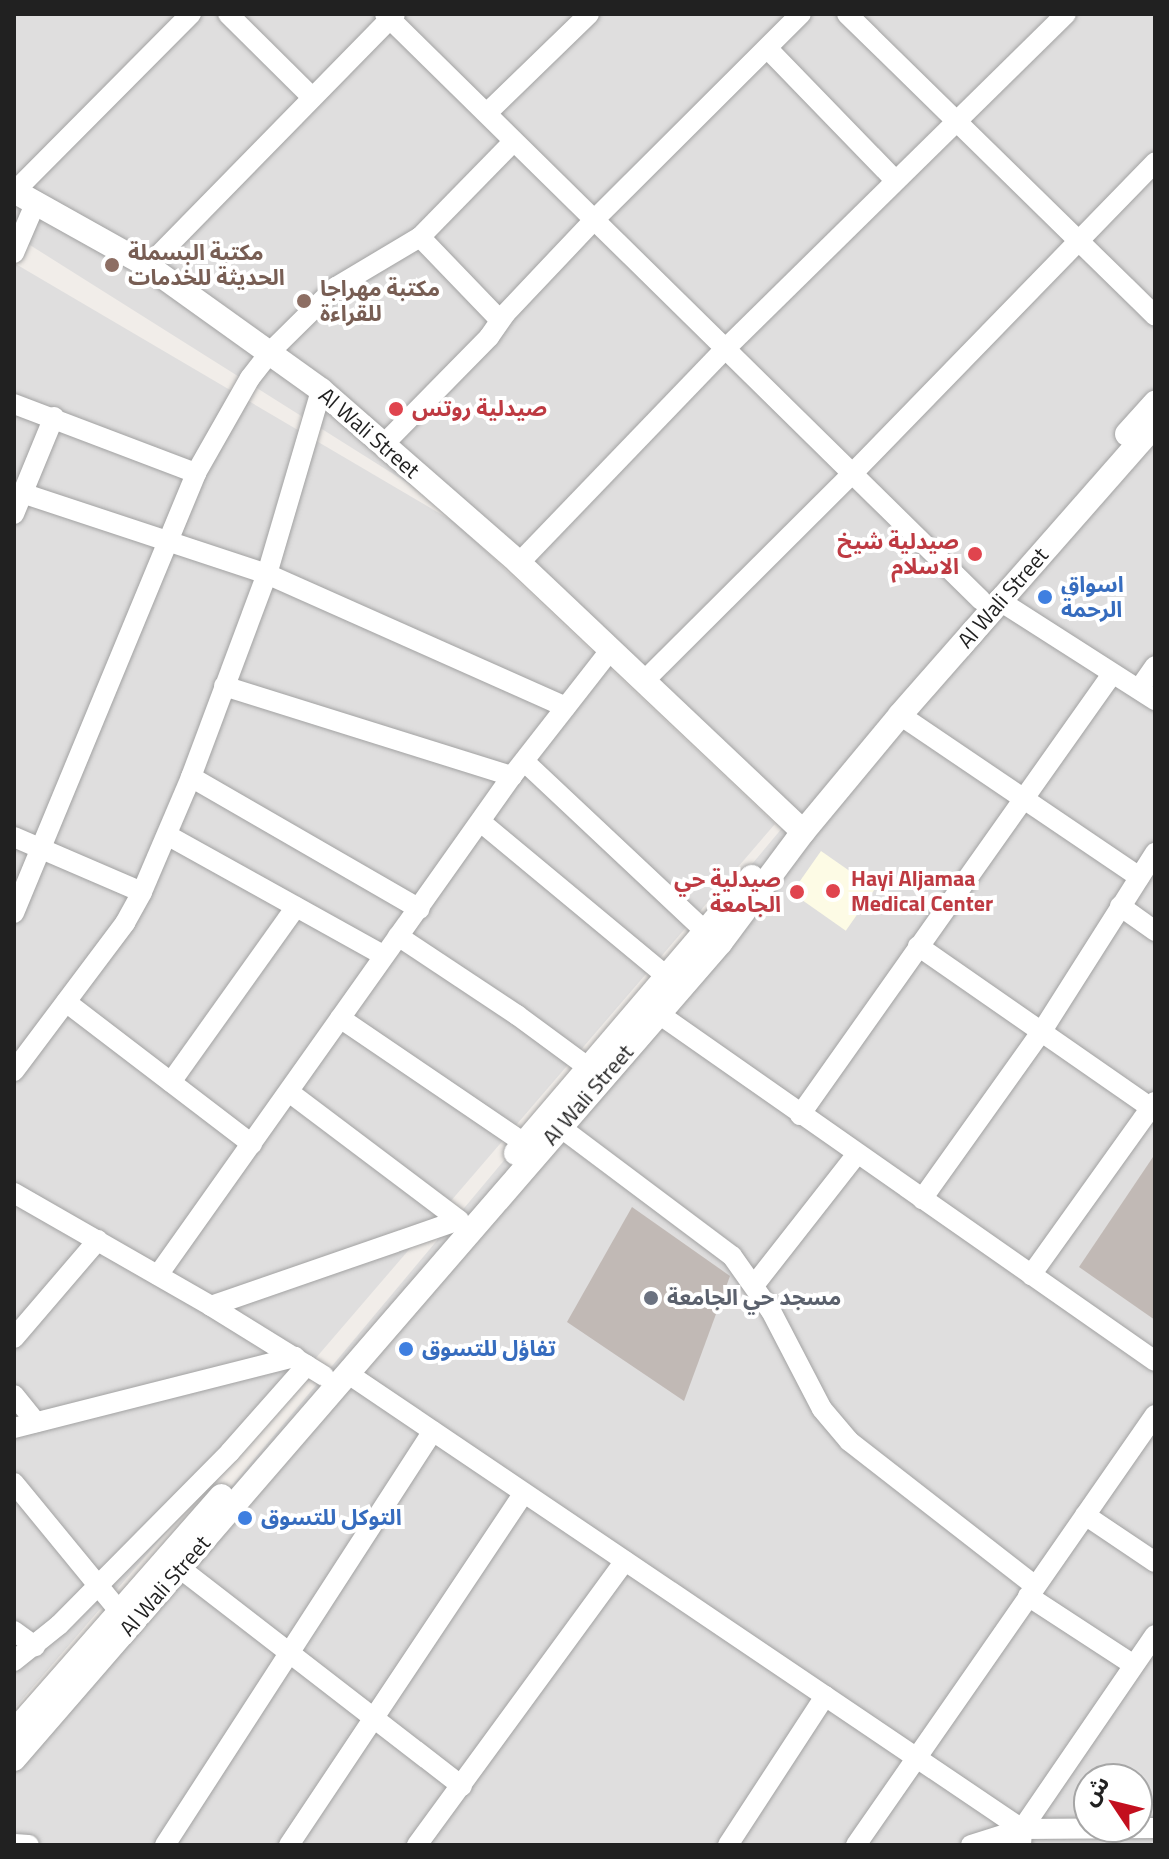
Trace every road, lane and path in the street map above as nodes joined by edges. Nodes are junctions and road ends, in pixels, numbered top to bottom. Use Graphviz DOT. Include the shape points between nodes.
graph roads {
  1 [pos="228,14"];
  2 [pos="589,14"];
  3 [pos="801,14"];
  4 [pos="847,14"];
  5 [pos="1066,14"];
  6 [pos="186,16"];
  7 [pos="390,16"];
  8 [pos="768,49"];
  9 [pos="312,97"];
  10 [pos="487,113"];
  11 [pos="956,122"];
  12 [pos="513,142"];
  13 [pos="1155,162"];
  14 [pos="895,180"];
  15 [pos="22,195"];
  16 [pos="594,220"];
  17 [pos="420,237"];
  18 [pos="1078,241"];
  19 [pos="14,253"];
  20 [pos="148,266"];
  21 [pos="1155,316"];
  22 [pos="500,320"];
  23 [pos="725,349"];
  24 [pos="270,352"];
  25 [pos="321,390"];
  26 [pos="1155,403"];
  27 [pos="14,404"];
  28 [pos="54,417"];
  29 [pos="1155,425"];
  30 [pos="384,444"];
  31 [pos="196,473"];
  32 [pos="852,474"];
  33 [pos="22,493"];
  34 [pos="14,514"];
  35 [pos="169,539"];
  36 [pos="519,563"];
  37 [pos="267,574"];
  38 [pos="990,601"];
  39 [pos="609,652"];
  40 [pos="1155,666"];
  41 [pos="1112,674"];
  42 [pos="643,682"];
  43 [pos="224,686"];
  44 [pos="1147,695"];
  45 [pos="566,707"];
  46 [pos="900,715"];
  47 [pos="519,770"];
  48 [pos="191,777"];
  49 [pos="1023,798"];
  50 [pos="482,823"];
  51 [pos="797,828"];
  52 [pos="167,835"];
  53 [pos="14,837"];
  54 [pos="41,848"];
  55 [pos="1155,853"];
  56 [pos="1139,877"];
  57 [pos="142,892"];
  58 [pos="1120,906"];
  59 [pos="296,907"];
  60 [pos="420,909"];
  61 [pos="14,913"];
  62 [pos="705,931"];
  63 [pos="1155,931"];
  64 [pos="398,936"];
  65 [pos="918,946"];
  66 [pos="384,956"];
  67 [pos="666,976"];
  68 [pos="66,1002"];
  69 [pos="659,1014"];
  70 [pos="340,1018"];
  71 [pos="1042,1031"];
  72 [pos="589,1068"];
  73 [pos="14,1071"];
  74 [pos="171,1082"];
  75 [pos="289,1092"];
  76 [pos="1153,1105"];
  77 [pos="800,1115"];
  78 [pos="560,1127"];
  79 [pos="524,1143"];
  80 [pos="252,1144"];
  81 [pos="857,1154"];
  82 [pos="14,1193"];
  83 [pos="922,1199"];
  84 [pos="459,1220"];
  85 [pos="98,1240"];
  86 [pos="158,1275"];
  87 [pos="1031,1275"];
  88 [pos="755,1284"];
  89 [pos="211,1306"];
  90 [pos="14,1338"];
  91 [pos="1155,1361"];
  92 [pos="318,1368"];
  93 [pos="14,1395"];
  94 [pos="1155,1415"];
  95 [pos="36,1422"];
  96 [pos="14,1428"];
  97 [pos="433,1431"];
  98 [pos="14,1483"];
  99 [pos="524,1493"];
  100 [pos="28,1502"];
  101 [pos="1085,1515"];
  102 [pos="14,1519"];
  103 [pos="625,1561"];
  104 [pos="1155,1562"];
  105 [pos="181,1569"];
  106 [pos="97,1586"];
  107 [pos="1032,1591"];
  108 [pos="120,1612"];
  109 [pos="14,1631"];
  110 [pos="1155,1635"];
  111 [pos="35,1646"];
  112 [pos="291,1651"];
  113 [pos="14,1661"];
  114 [pos="1134,1665"];
  115 [pos="825,1696"];
  116 [pos="375,1718"];
  117 [pos="19,1719"];
  118 [pos="915,1757"];
  119 [pos="14,1759"];
  120 [pos="462,1786"];
  121 [pos="1155,1828"];
  122 [pos="1022,1837"];
  123 [pos="14,1844"];
  124 [pos="29,1845"];
  125 [pos="165,1845"];
  126 [pos="289,1845"];
  127 [pos="417,1845"];
  128 [pos="728,1845"];
  129 [pos="856,1845"];
  130 [pos="971,1845"];
  1 -- 9 [label="street"];
  2 -- 10 [label="street"];
  3 -- 8 [label="street"];
  4 -- 11 [label="street"];
  5 -- 11 [label="street"];
  6 -- 15 [label="street"];
  7 -- 9 [label="street"];
  7 -- 10 [label="street"];
  8 -- 14 [label="street"];
  8 -- 16 [label="street"];
  9 -- 20 [label="street"];
  10 -- 12 [label="street"];
  11 -- 14 [label="street"];
  11 -- 18 [label="street"];
  12 -- 16 [label="street"];
  12 -- 17 [label="street"];
  13 -- 18 [label="street"];
  14 -- 23 [label="street"];
  15 -- 19 [label="street"];
  15 -- 20 [label="street, Al Wali Street"];
  16 -- 22 [label="street"];
  16 -- 23 [label="street"];
  17 -- 22 [label="street"];
  17 -- 24 [label="street" via="336,287"];
  18 -- 21 [label="street"];
  18 -- 32 [label="street"];
  20 -- 24 [label="street, Al Wali Street"];
  22 -- 30 [label="street"];
  23 -- 32 [label="street"];
  23 -- 36 [label="street"];
  24 -- 25 [label="street, Al Wali Street"];
  24 -- 31 [label="street" via="223,421"];
  25 -- 30 [label="street, Al Wali Street"];
  25 -- 37 [label="street"];
  26 -- 38 [label="street, Al Wali Street"];
  27 -- 28 [label="street"];
  28 -- 31 [label="street"];
  28 -- 33 [label="street"];
  29 -- 38 [label="street, Al Wali Street"];
  30 -- 36 [label="street, Al Wali Street"];
  31 -- 35 [label="street"];
  32 -- 38 [label="street"];
  32 -- 42 [label="street"];
  33 -- 34 [label="street"];
  33 -- 35 [label="street"];
  35 -- 37 [label="street"];
  35 -- 54 [label="street"];
  36 -- 39 [label="street, Al Wali Street"];
  37 -- 43 [label="street"];
  37 -- 45 [label="street"];
  38 -- 41 [label="street"];
  38 -- 46 [label="street, Al Wali Street"];
  38 -- 51 [label="street, Al Wali Street"];
  39 -- 42 [label="street, Al Wali Street"];
  39 -- 45 [label="street"];
  40 -- 44 [label="street"];
  41 -- 44 [label="street"];
  41 -- 49 [label="street"];
  42 -- 51 [label="street, Al Wali Street"];
  43 -- 47 [label="street"];
  43 -- 48 [label="street"];
  45 -- 47 [label="street"];
  46 -- 49 [label="street"];
  46 -- 51 [label="street, Al Wali Street"];
  47 -- 50 [label="street"];
  47 -- 62 [label="street"];
  48 -- 52 [label="street"];
  48 -- 60 [label="street"];
  49 -- 56 [label="street"];
  49 -- 65 [label="street"];
  50 -- 60 [label="street"];
  50 -- 67 [label="street"];
  51 -- 62 [label="street, Al Wali Street"];
  51 -- 69 [label="street, Al Wali Street" via="721,942"];
  52 -- 57 [label="street"];
  52 -- 59 [label="street"];
  53 -- 54 [label="street"];
  54 -- 57 [label="street"];
  54 -- 61 [label="street"];
  55 -- 56 [label="street"];
  56 -- 58 [label="street"];
  57 -- 68 [label="street"];
  58 -- 63 [label="street"];
  58 -- 71 [label="street"];
  59 -- 66 [label="street"];
  59 -- 74 [label="street"];
  60 -- 64 [label="street"];
  62 -- 67 [label="street, Al Wali Street"];
  64 -- 66 [label="street"];
  64 -- 72 [label="street"];
  65 -- 71 [label="street"];
  65 -- 77 [label="street"];
  66 -- 70 [label="street"];
  67 -- 72 [label="street, Al Wali Street"];
  68 -- 73 [label="street"];
  68 -- 74 [label="street"];
  69 -- 77 [label="street"];
  69 -- 78 [label="street, Al Wali Street"];
  70 -- 75 [label="street"];
  70 -- 79 [label="street"];
  71 -- 76 [label="street"];
  71 -- 83 [label="street"];
  72 -- 79 [label="street, Al Wali Street"];
  74 -- 80 [label="street"];
  75 -- 80 [label="street"];
  75 -- 84 [label="street"];
  76 -- 87 [label="street"];
  77 -- 81 [label="street"];
  78 -- 88 [label="street" via="732,1256"];
  78 -- 92 [label="street, Al Wali Street"];
  79 -- 84 [label="street, Al Wali Street"];
  80 -- 86 [label="street"];
  81 -- 83 [label="street"];
  81 -- 88 [label="street"];
  82 -- 85 [label="street"];
  83 -- 87 [label="street"];
  84 -- 89 [label="street"];
  84 -- 92 [label="street, Al Wali Street"];
  85 -- 86 [label="street"];
  85 -- 90 [label="street"];
  86 -- 89 [label="street"];
  87 -- 91 [label="street"];
  88 -- 107 [label="street" via="822,1409 849,1441"];
  89 -- 92 [label="street"];
  92 -- 95 [label="street"];
  92 -- 97 [label="street"];
  92 -- 105 [label="street, Al Wali Street"];
  92 -- 106 [label="street"];
  92 -- 108 [label="street, Al Wali Street"];
  93 -- 95 [label="street"];
  94 -- 101 [label="street"];
  95 -- 96 [label="street"];
  97 -- 99 [label="street"];
  97 -- 112 [label="street"];
  98 -- 100 [label="street"];
  99 -- 103 [label="street"];
  99 -- 116 [label="street"];
  100 -- 102 [label="street"];
  100 -- 106 [label="street"];
  101 -- 104 [label="street"];
  101 -- 107 [label="street"];
  103 -- 115 [label="street"];
  103 -- 120 [label="street"];
  105 -- 112 [label="street"];
  105 -- 119 [label="street, Al Wali Street"];
  106 -- 108 [label="street"];
  106 -- 111 [label="street"];
  107 -- 114 [label="street"];
  107 -- 118 [label="street"];
  108 -- 117 [label="street, Al Wali Street"];
  109 -- 111 [label="street"];
  110 -- 114 [label="street"];
  111 -- 113 [label="street"];
  112 -- 116 [label="street"];
  112 -- 125 [label="street"];
  114 -- 122 [label="street"];
  115 -- 118 [label="street"];
  115 -- 128 [label="street"];
  116 -- 120 [label="street"];
  116 -- 126 [label="street"];
  118 -- 122 [label="street"];
  118 -- 129 [label="street"];
  120 -- 127 [label="street"];
  121 -- 122 [label="street"];
  122 -- 130 [label="street"];
  123 -- 124 [label="street"];
}
